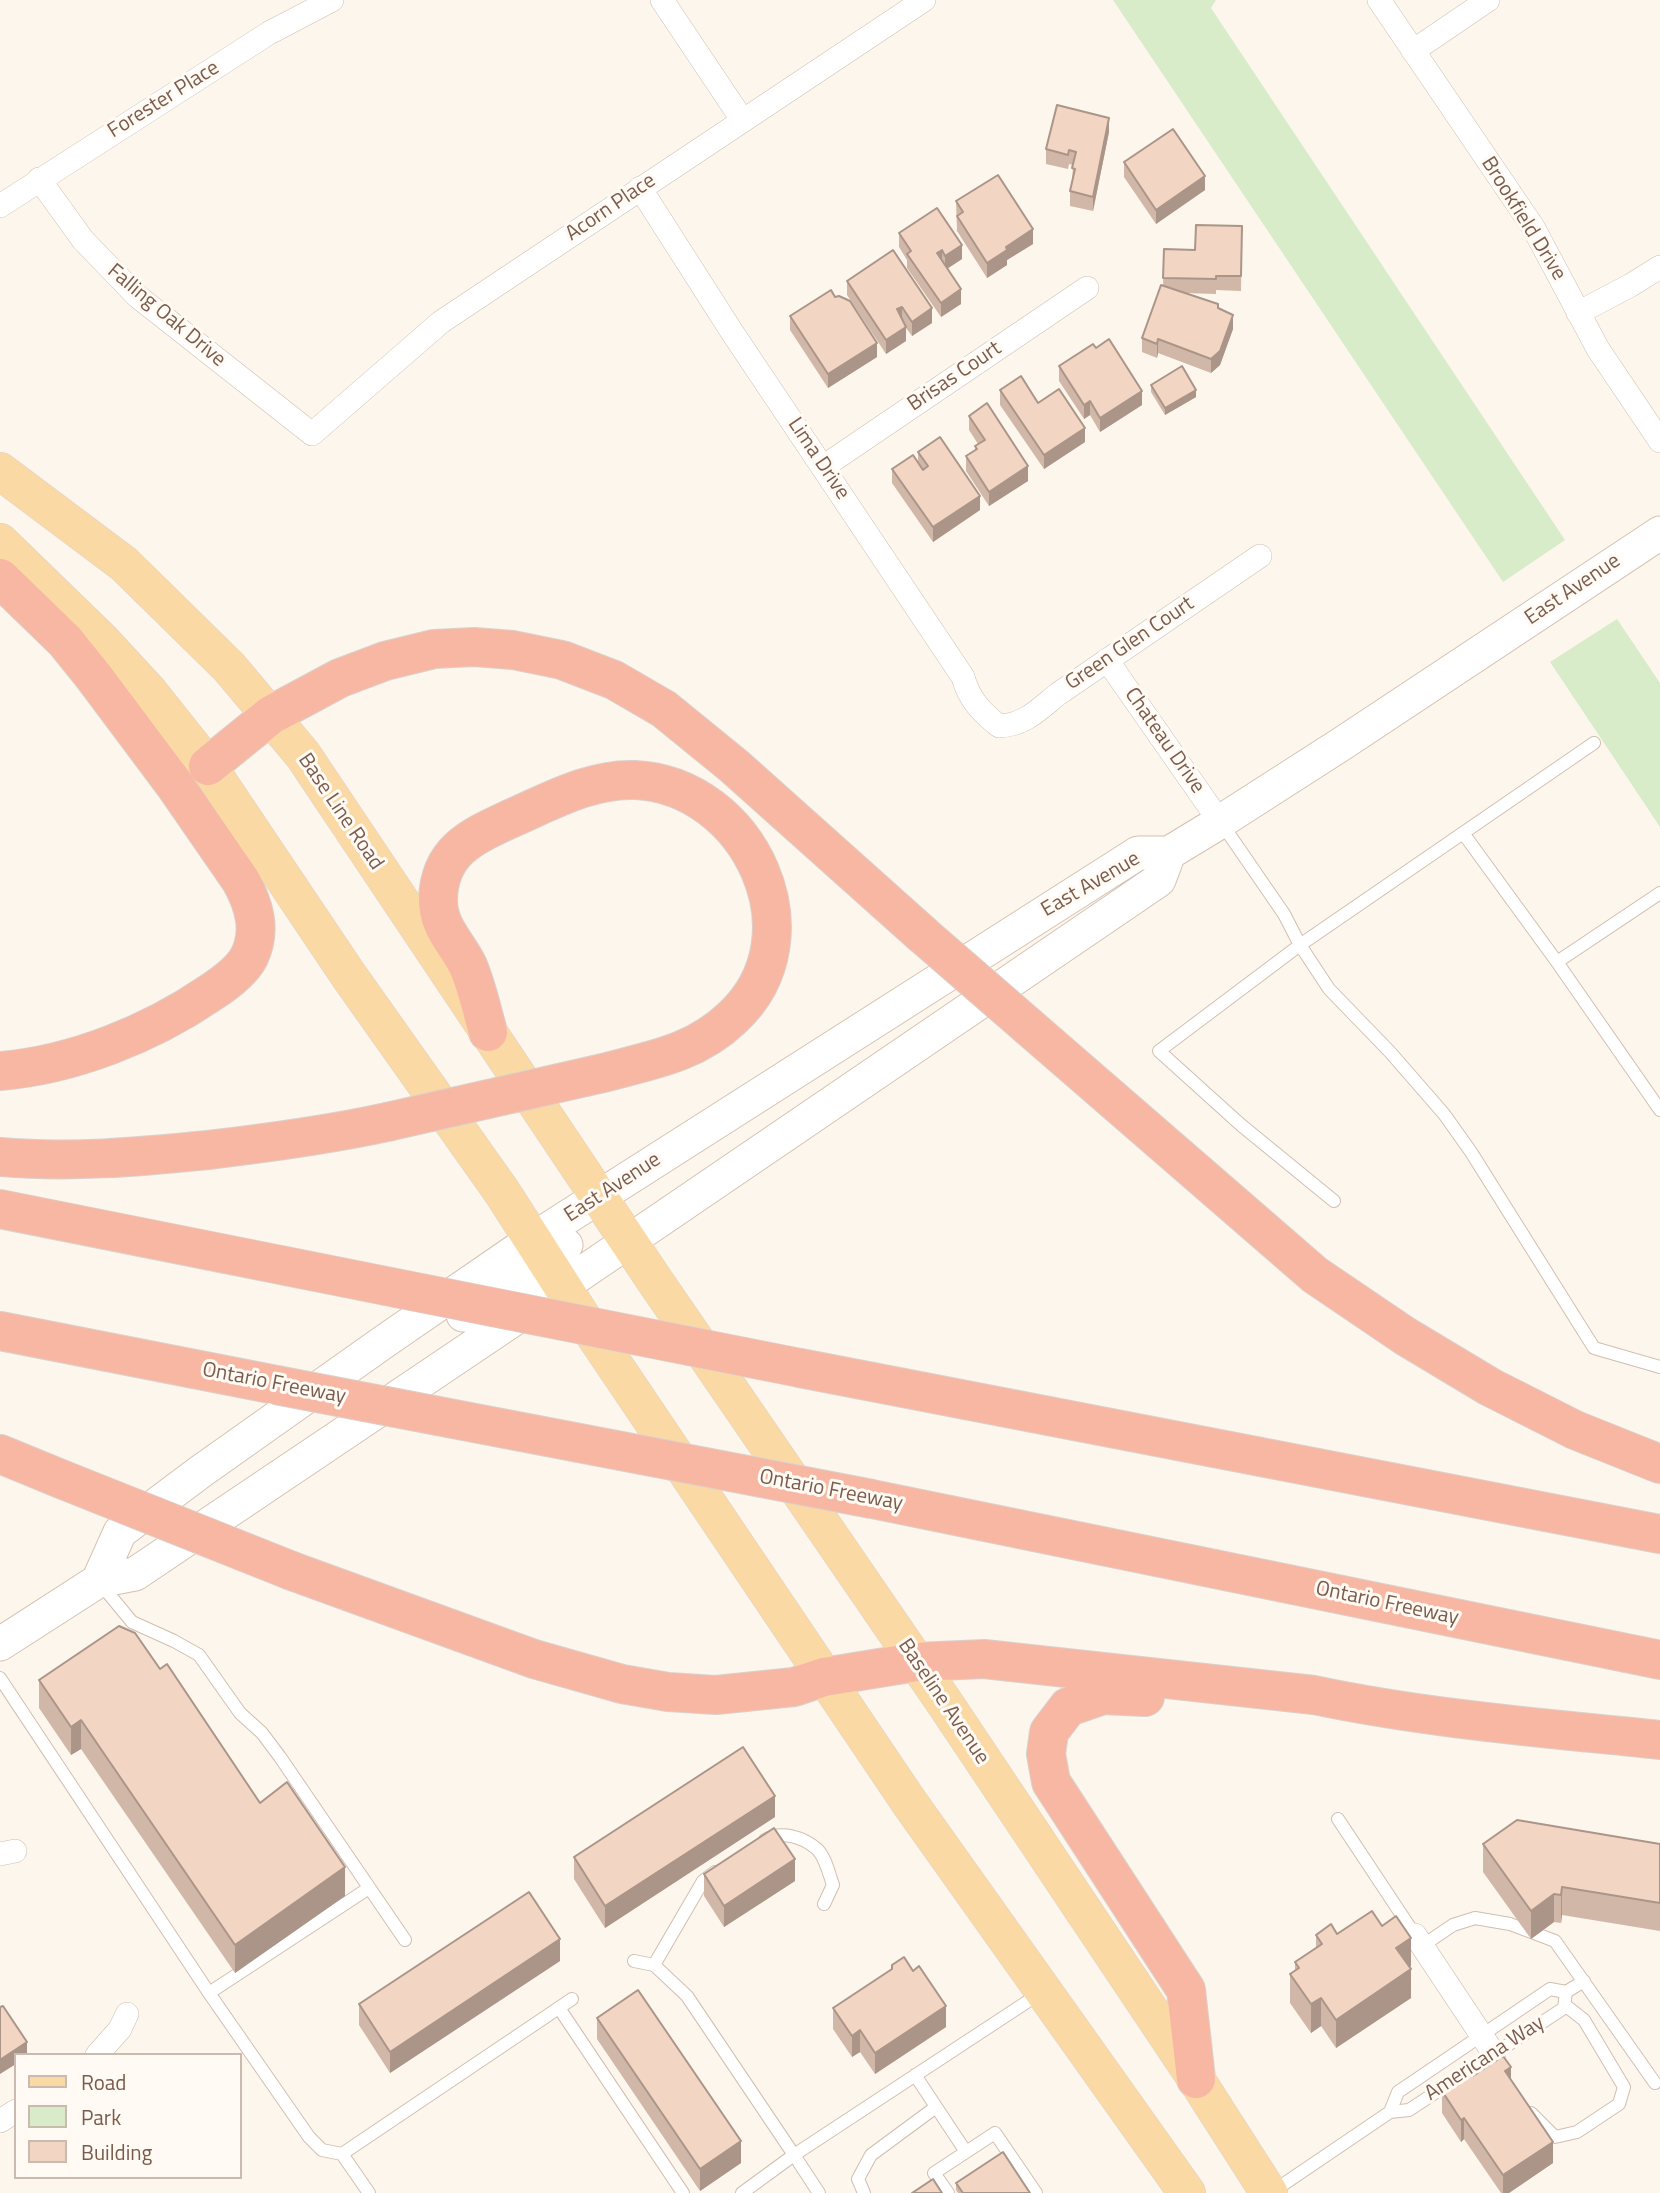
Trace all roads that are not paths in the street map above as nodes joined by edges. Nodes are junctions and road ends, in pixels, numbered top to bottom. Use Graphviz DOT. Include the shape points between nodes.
graph roads {
  1 [pos="332,0"];
  2 [pos="662,0"];
  3 [pos="924,0"];
  4 [pos="1379,0"];
  5 [pos="1488,0"];
  6 [pos="1413,51"];
  7 [pos="743,121"];
  8 [pos="39,179"];
  9 [pos="640,188"];
  10 [pos="0,206"];
  11 [pos="1660,267"];
  12 [pos="1087,288"];
  13 [pos="1578,313"];
  14 [pos="312,434"];
  15 [pos="1660,442"];
  16 [pos="823,467"];
  17 [pos="0,471"];
  18 [pos="1660,533"];
  19 [pos="0,542"];
  20 [pos="1260,556"];
  21 [pos="0,578"];
  22 [pos="1107,660"];
  23 [pos="271,715"];
  24 [pos="999,726"];
  25 [pos="1594,743"];
  26 [pos="208,766"];
  27 [pos="1220,822"];
  28 [pos="1463,833"];
  29 [pos="1169,853"];
  30 [pos="1660,893"];
  31 [pos="1300,945"];
  32 [pos="1557,962"];
  33 [pos="488,1032"];
  34 [pos="0,1071"];
  35 [pos="1660,1110"];
  36 [pos="0,1157"];
  37 [pos="1334,1201"];
  38 [pos="0,1209"];
  39 [pos="613,1217"];
  40 [pos="547,1261"];
  41 [pos="0,1331"];
  42 [pos="1660,1367"];
  43 [pos="0,1454"];
  44 [pos="1660,1464"];
  45 [pos="1660,1534"];
  46 [pos="98,1581"];
  47 [pos="0,1644"];
  48 [pos="1660,1660"];
  49 [pos="916,1662"];
  50 [pos="824,1677"];
  51 [pos="0,1678"];
  52 [pos="1354,1704"];
  53 [pos="1660,1740"];
  54 [pos="1338,1819"];
  55 [pos="751,1848"];
  56 [pos="722,1867"];
  57 [pos="369,1888"];
  58 [pos="824,1905"];
  59 [pos="405,1940"];
  60 [pos="1418,1940"];
  61 [pos="634,1961"];
  62 [pos="654,1965"];
  63 [pos="1584,1981"];
  64 [pos="1042,1992"];
  65 [pos="1566,1992"];
  66 [pos="209,1993"];
  67 [pos="572,1999"];
  68 [pos="1564,2006"];
  69 [pos="559,2008"];
  70 [pos="127,2014"];
  71 [pos="1492,2051"];
  72 [pos="99,2053"];
  73 [pos="915,2075"];
  74 [pos="1196,2079"];
  75 [pos="1656,2083"];
  76 [pos="936,2107"];
  77 [pos="1527,2107"];
  78 [pos="1390,2112"];
  79 [pos="966,2152"];
  80 [pos="342,2154"];
  81 [pos="794,2155"];
  82 [pos="369,2193"];
  83 [pos="683,2193"];
  84 [pos="742,2193"];
  85 [pos="819,2193"];
  86 [pos="864,2193"];
  87 [pos="948,2193"];
  88 [pos="1037,2193"];
  89 [pos="1187,2193"];
  90 [pos="1270,2193"];
  1 -- 8 [label="street, Forester Place" via="270,33"];
  2 -- 7 [label="street"];
  3 -- 7 [label="street, Acorn Place"];
  4 -- 6 [label="street, Brookfield Drive"];
  5 -- 6 [label="street"];
  6 -- 13 [label="street, Brookfield Drive" via="1532,228"];
  7 -- 9 [label="street, Acorn Place"];
  8 -- 10 [label="street, Forester Place"];
  8 -- 14 [label="street, Falling Oak Drive" via="83,240 137,296"];
  9 -- 14 [label="street, Acorn Place" via="442,322"];
  9 -- 16 [label="street, Lima Drive"];
  11 -- 13 [label="street"];
  12 -- 16 [label="street, Brisas Court"];
  13 -- 15 [label="street, Brookfield Drive"];
  16 -- 24 [label="street, Lima Drive" via="963,677 974,704"];
  17 -- 23 [label="main road, Base Line Road" via="124,564"];
  18 -- 27 [label="main road, East Avenue"];
  19 -- 26 [label="main road" via="150,693"];
  20 -- 22 [label="street, Green Glen Court"];
  21 -- 34 [label="highway" via="65,641 174,784 241,881 257,922 248,960 191,1006 92,1051"];
  22 -- 24 [label="street, Green Glen Court" via="1015,726"];
  22 -- 27 [label="street, Chateau Drive"];
  23 -- 26 [label="highway"];
  23 -- 33 [label="main road, Base Line Road" via="303,755"];
  23 -- 44 [label="highway, bridge" via="340,678 434,649 513,650 562,660 614,680 664,709 734,766 1315,1275 1490,1387 1575,1430"];
  25 -- 28 [label="lane"];
  26 -- 40 [label="main road"];
  27 -- 29 [label="main road, East Avenue"];
  27 -- 31 [label="lane"];
  28 -- 31 [label="lane"];
  28 -- 32 [label="lane"];
  29 -- 39 [label="main road, East Avenue" via="1138,853"];
  29 -- 39 [label="main road, East Avenue" via="1159,880"];
  30 -- 32 [label="lane"];
  31 -- 37 [label="lane" via="1159,1051"];
  31 -- 42 [label="lane" via="1329,989 1444,1114 1594,1348"];
  32 -- 35 [label="lane"];
  33 -- 36 [label="highway, bridge" via="467,966 444,929 438,909 445,868 457,849 478,834 560,797 591,786 632,780 682,791 706,803 737,831 760,868 770,902 770,950 763,974 735,1016 712,1036 682,1052 387,1122 246,1146 135,1158 39,1161"];
  33 -- 39 [label="main road, Base Line Road"];
  38 -- 45 [label="highway, bridge"];
  39 -- 40 [label="main road, East Avenue"];
  39 -- 40 [label="main road, East Avenue"];
  39 -- 49 [label="main road, Baseline Avenue"];
  40 -- 46 [label="main road, East Avenue" via="239,1503 135,1574"];
  40 -- 46 [label="main road, East Avenue" via="200,1472 120,1532"];
  40 -- 50 [label="main road"];
  41 -- 48 [label="highway, Ontario Freeway, bridge" via="872,1499"];
  43 -- 50 [label="highway, bridge" via="292,1571 534,1660 622,1684 716,1695 794,1687"];
  46 -- 47 [label="main road, East Avenue"];
  46 -- 57 [label="lane" via="132,1622 199,1656 240,1713 281,1757"];
  49 -- 50 [label="highway"];
  49 -- 52 [label="highway" via="984,1659 1314,1695"];
  49 -- 74 [label="main road, Baseline Avenue"];
  50 -- 64 [label="main road"];
  51 -- 66 [label="lane"];
  52 -- 53 [label="highway"];
  52 -- 74 [label="highway" via="1313,1714 1103,1695 1068,1707 1049,1732 1046,1754 1051,1782 1186,1990"];
  54 -- 60 [label="lane"];
  55 -- 58 [label="lane" via="772,1836 790,1835 817,1850 833,1885"];
  56 -- 62 [label="lane" via="703,1881"];
  57 -- 59 [label="lane"];
  57 -- 66 [label="lane"];
  60 -- 63 [label="lane" via="1475,1918 1510,1924 1555,1941"];
  60 -- 71 [label="street"];
  61 -- 62 [label="lane"];
  62 -- 81 [label="lane" via="687,1996"];
  63 -- 65 [label="lane, Americana Way"];
  63 -- 75 [label="lane"];
  64 -- 73 [label="lane"];
  64 -- 89 [label="main road"];
  65 -- 68 [label="lane, Americana Way"];
  65 -- 71 [label="lane, Americana Way" via="1550,1989"];
  66 -- 80 [label="lane" via="309,2137 322,2150"];
  67 -- 69 [label="lane"];
  68 -- 71 [label="lane, Americana Way"];
  68 -- 77 [label="lane" via="1584,2020 1624,2087 1619,2104 1577,2132 1555,2137"];
  69 -- 80 [label="lane"];
  69 -- 83 [label="lane"];
  70 -- 72 [label="street"];
  71 -- 78 [label="lane, Americana Way" via="1409,2110"];
  71 -- 78 [label="lane, Americana Way" via="1398,2092"];
  73 -- 76 [label="lane"];
  73 -- 81 [label="lane"];
  74 -- 90 [label="main road, Baseline Avenue"];
  76 -- 79 [label="lane"];
  76 -- 86 [label="lane" via="871,2155 858,2179"];
  78 -- 90 [label="lane, Americana Way"];
  79 -- 87 [label="lane" via="934,2173"];
  79 -- 88 [label="lane" via="995,2133"];
  80 -- 82 [label="lane"];
  81 -- 84 [label="lane"];
  81 -- 85 [label="lane"];
}
